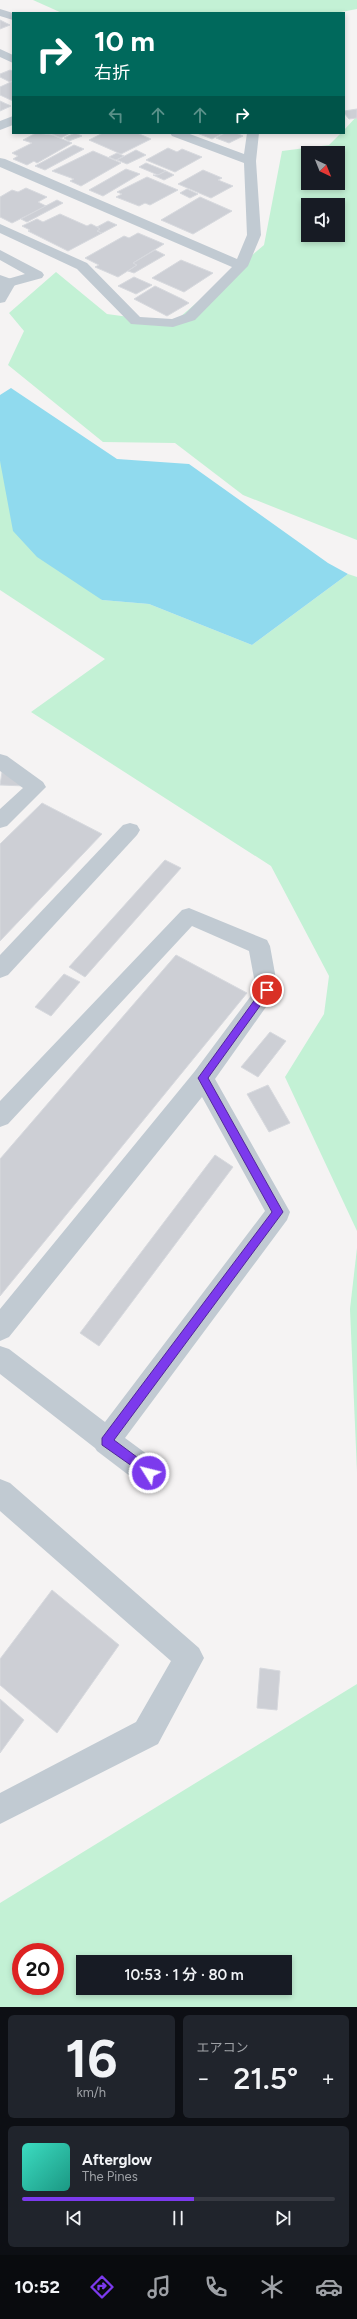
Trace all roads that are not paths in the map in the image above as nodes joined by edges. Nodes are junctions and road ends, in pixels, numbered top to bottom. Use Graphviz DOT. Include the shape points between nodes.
graph roads {
  1 [pos="0,12"];
  2 [pos="12,17"];
  3 [pos="0,54"];
  4 [pos="12,59"];
  5 [pos="12,120"];
  6 [pos="0,126"];
  7 [pos="179,134"];
  8 [pos="253,134"];
  9 [pos="250,161"];
  10 [pos="0,162"];
  11 [pos="0,228"];
  12 [pos="0,254"];
  13 [pos="241,266"];
  14 [pos="4,281"];
  15 [pos="0,299"];
  16 [pos="0,760"];
  17 [pos="0,821"];
  18 [pos="130,830"];
  19 [pos="0,969"];
  20 [pos="203,1078"];
  21 [pos="0,1117"];
  22 [pos="0,1329"];
  23 [pos="0,1358"];
  24 [pos="106,1442"];
  25 [pos="149,1473"];
  26 [pos="0,1493"];
  27 [pos="0,1809"];
  1 -- 2 [label="street"];
  3 -- 4 [label="street"];
  5 -- 6 [label="street"];
  7 -- 9 [label="street"];
  8 -- 9 [label="street"];
  9 -- 13 [label="street" via="254,235"];
  10 -- 13 [label="street"];
  11 -- 13 [label="street" via="82,266 136,322 173,323 190,317"];
  12 -- 14 [label="street" via="37,275"];
  14 -- 15 [label="street"];
  16 -- 17 [label="street" via="36,787"];
  18 -- 19 [label="street"];
  20 -- 21 [label="street" via="267,990 259,946 189,916"];
  20 -- 22 [label="street"];
  20 -- 24 [label="street" via="278,1212"];
  23 -- 24 [label="street"];
  24 -- 25 [label="street"];
  26 -- 27 [label="street" via="189,1658 147,1733"];
}
